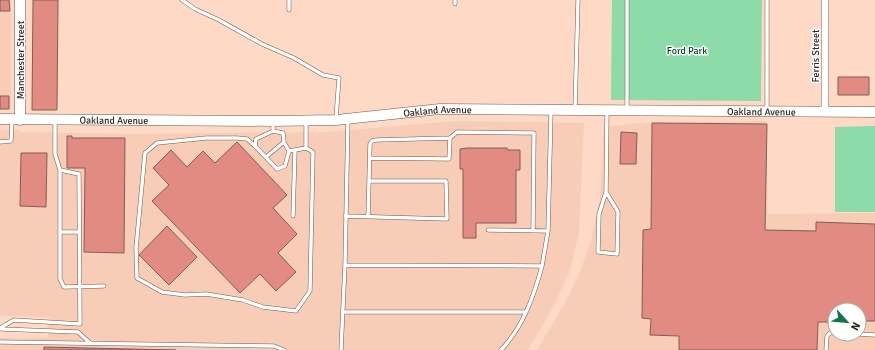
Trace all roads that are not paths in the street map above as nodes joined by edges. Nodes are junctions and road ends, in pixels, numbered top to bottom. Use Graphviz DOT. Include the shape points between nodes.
graph roads {
  1 [pos="20,0"];
  2 [pos="182,0"];
  3 [pos="289,0"];
  4 [pos="578,0"];
  5 [pos="627,0"];
  6 [pos="767,0"];
  7 [pos="825,0"];
  8 [pos="289,10"];
  9 [pos="552,110"];
  10 [pos="575,111"];
  11 [pos="607,111"];
  12 [pos="627,111"];
  13 [pos="767,111"];
  14 [pos="825,112"];
  15 [pos="875,112"];
  16 [pos="0,119"];
  17 [pos="55,119"];
  18 [pos="348,119"];
  19 [pos="16,120"];
  20 [pos="306,120"];
  21 [pos="336,120"];
  22 [pos="273,126"];
  23 [pos="450,138"];
  24 [pos="0,142"];
  25 [pos="284,142"];
  26 [pos="255,146"];
  27 [pos="306,148"];
  28 [pos="295,150"];
  29 [pos="289,151"];
  30 [pos="266,157"];
  31 [pos="370,158"];
  32 [pos="60,170"];
  33 [pos="369,181"];
  34 [pos="606,192"];
  35 [pos="293,216"];
  36 [pos="345,216"];
  37 [pos="368,217"];
  38 [pos="488,230"];
  39 [pos="533,230"];
  40 [pos="548,231"];
  41 [pos="60,232"];
  42 [pos="79,232"];
  43 [pos="345,265"];
  44 [pos="542,266"];
  45 [pos="104,286"];
  46 [pos="79,287"];
  47 [pos="343,312"];
  48 [pos="526,312"];
  49 [pos="0,328"];
  50 [pos="827,336"];
  51 [pos="0,342"];
  52 [pos="90,343"];
  53 [pos="284,350"];
  54 [pos="341,350"];
  55 [pos="501,350"];
  56 [pos="826,350"];
  1 -- 19 [label="street, Manchester Street"];
  2 -- 21 [label="lane" via="323,75 339,78"];
  3 -- 8 [label="lane"];
  4 -- 10 [label="lane"];
  5 -- 12 [label="lane"];
  6 -- 13 [label="lane"];
  7 -- 14 [label="street, Ferris Street"];
  9 -- 10 [label="street, Oakland Avenue"];
  9 -- 18 [label="street, Oakland Avenue" via="440,109"];
  9 -- 40 [label="lane"];
  10 -- 11 [label="street, Oakland Avenue"];
  11 -- 12 [label="street, Oakland Avenue"];
  11 -- 34 [label="lane"];
  12 -- 13 [label="street, Oakland Avenue"];
  13 -- 14 [label="street, Oakland Avenue"];
  14 -- 15 [label="street, Oakland Avenue"];
  16 -- 19 [label="street, Oakland Avenue"];
  17 -- 19 [label="street, Oakland Avenue"];
  17 -- 22 [label="street, Oakland Avenue"];
  17 -- 32 [label="lane" via="54,154"];
  18 -- 21 [label="street, Oakland Avenue"];
  18 -- 36 [label="lane"];
  19 -- 24 [label="lane" via="11,141"];
  20 -- 21 [label="street, Oakland Avenue"];
  20 -- 22 [label="street, Oakland Avenue"];
  20 -- 27 [label="lane"];
  22 -- 25 [label="lane" via="283,133"];
  22 -- 26 [label="lane" via="256,139"];
  23 -- 31 [label="lane" via="372,141"];
  23 -- 31 [label="lane" via="449,159"];
  23 -- 39 [label="lane" via="458,132 534,133"];
  25 -- 29 [label="lane"];
  25 -- 30 [label="lane"];
  26 -- 27 [label="lane" via="247,139 206,138 157,143 145,153 136,248 136,278 162,292 206,294 243,300 263,307 296,311 310,291 313,152"];
  26 -- 30 [label="lane"];
  27 -- 28 [label="lane"];
  28 -- 29 [label="lane"];
  28 -- 35 [label="lane"];
  29 -- 30 [label="lane" via="285,166 277,169"];
  31 -- 33 [label="lane"];
  32 -- 41 [label="lane"];
  32 -- 42 [label="lane" via="79,174"];
  33 -- 37 [label="lane"];
  33 -- 37 [label="lane" via="446,181 447,219"];
  34 -- 34 [label="lane" via="618,212 617,254 598,252 599,214"];
  36 -- 37 [label="lane"];
  36 -- 43 [label="lane"];
  38 -- 39 [label="lane"];
  39 -- 40 [label="lane"];
  40 -- 44 [label="lane"];
  41 -- 42 [label="lane"];
  41 -- 46 [label="lane" via="60,279 64,287"];
  42 -- 46 [label="lane"];
  43 -- 44 [label="lane"];
  43 -- 47 [label="lane"];
  44 -- 48 [label="lane" via="535,293"];
  45 -- 46 [label="lane"];
  46 -- 49 [label="lane" via="80,324 14,320"];
  47 -- 48 [label="lane"];
  47 -- 54 [label="lane"];
  48 -- 55 [label="lane" via="508,343"];
  49 -- 52 [label="lane" via="78,332"];
  50 -- 56 [label="lane"];
  51 -- 52 [label="lane"];
  52 -- 53 [label="lane" via="274,346"];
}
